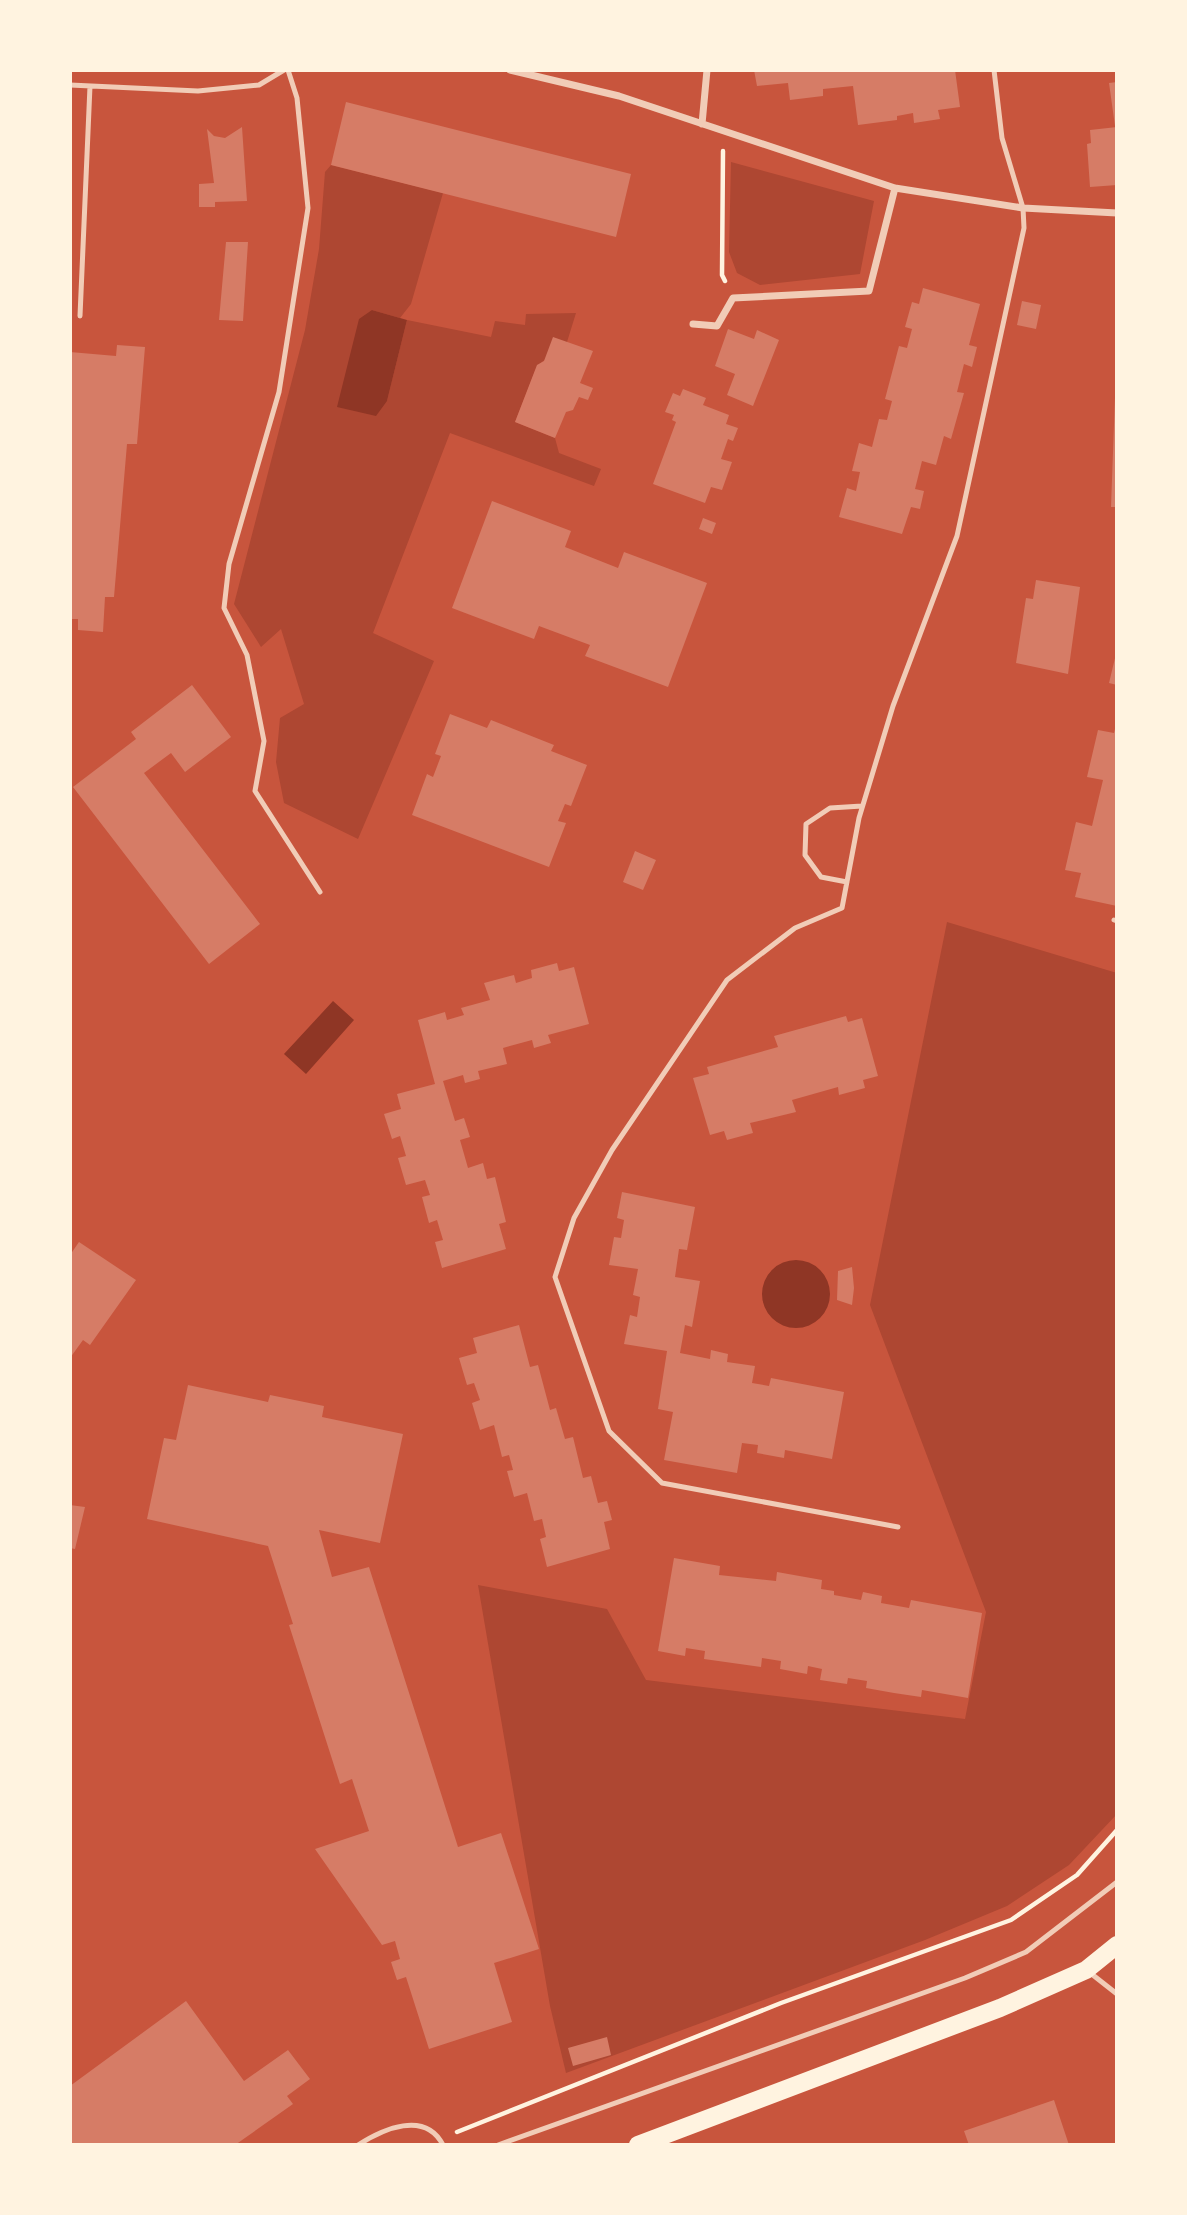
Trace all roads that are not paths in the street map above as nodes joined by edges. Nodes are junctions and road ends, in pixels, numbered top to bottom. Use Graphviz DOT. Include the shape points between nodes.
graph roads {
  1 [pos="286,70"];
  2 [pos="509,70"];
  3 [pos="708,70"];
  4 [pos="994,70"];
  5 [pos="70,85"];
  6 [pos="90,86"];
  7 [pos="702,124"];
  8 [pos="895,188"];
  9 [pos="1023,208"];
  10 [pos="1117,213"];
  11 [pos="80,316"];
  12 [pos="693,324"];
  13 [pos="862,806"];
  14 [pos="847,882"];
  15 [pos="320,892"];
  16 [pos="898,1527"];
  17 [pos="1117,1882"];
  18 [pos="1117,1945"];
  19 [pos="1086,1970"];
  20 [pos="1117,1994"];
  21 [pos="358,2145"];
  22 [pos="443,2145"];
  23 [pos="498,2145"];
  24 [pos="638,2145"];
  1 -- 6 [label="lane" via="259,85 198,91"];
  1 -- 15 [label="lane" via="297,98 308,208 279,392 229,564 225,608 247,655 264,741 255,791"];
  2 -- 7 [label="street" via="620,96"];
  3 -- 7 [label="street"];
  4 -- 9 [label="lane" via="1002,138"];
  5 -- 6 [label="lane"];
  6 -- 11 [label="lane"];
  7 -- 8 [label="street"];
  8 -- 9 [label="street"];
  8 -- 12 [label="street" via="869,291 733,298 717,326"];
  9 -- 10 [label="street"];
  9 -- 13 [label="lane" via="1024,228 957,536 893,706"];
  13 -- 14 [label="lane"];
  13 -- 14 [label="lane" via="830,807 806,824 805,855 821,877"];
  14 -- 16 [label="lane" via="842,908 795,928 727,979 612,1150 575,1218 555,1277 609,1431 662,1483"];
  17 -- 23 [label="lane" via="1026,1952 965,1978"];
  18 -- 19 [label="main road"];
  19 -- 20 [label="lane"];
  19 -- 24 [label="main road" via="1000,2008"];
  21 -- 22 [label="lane" via="402,2124 427,2128"];
}
